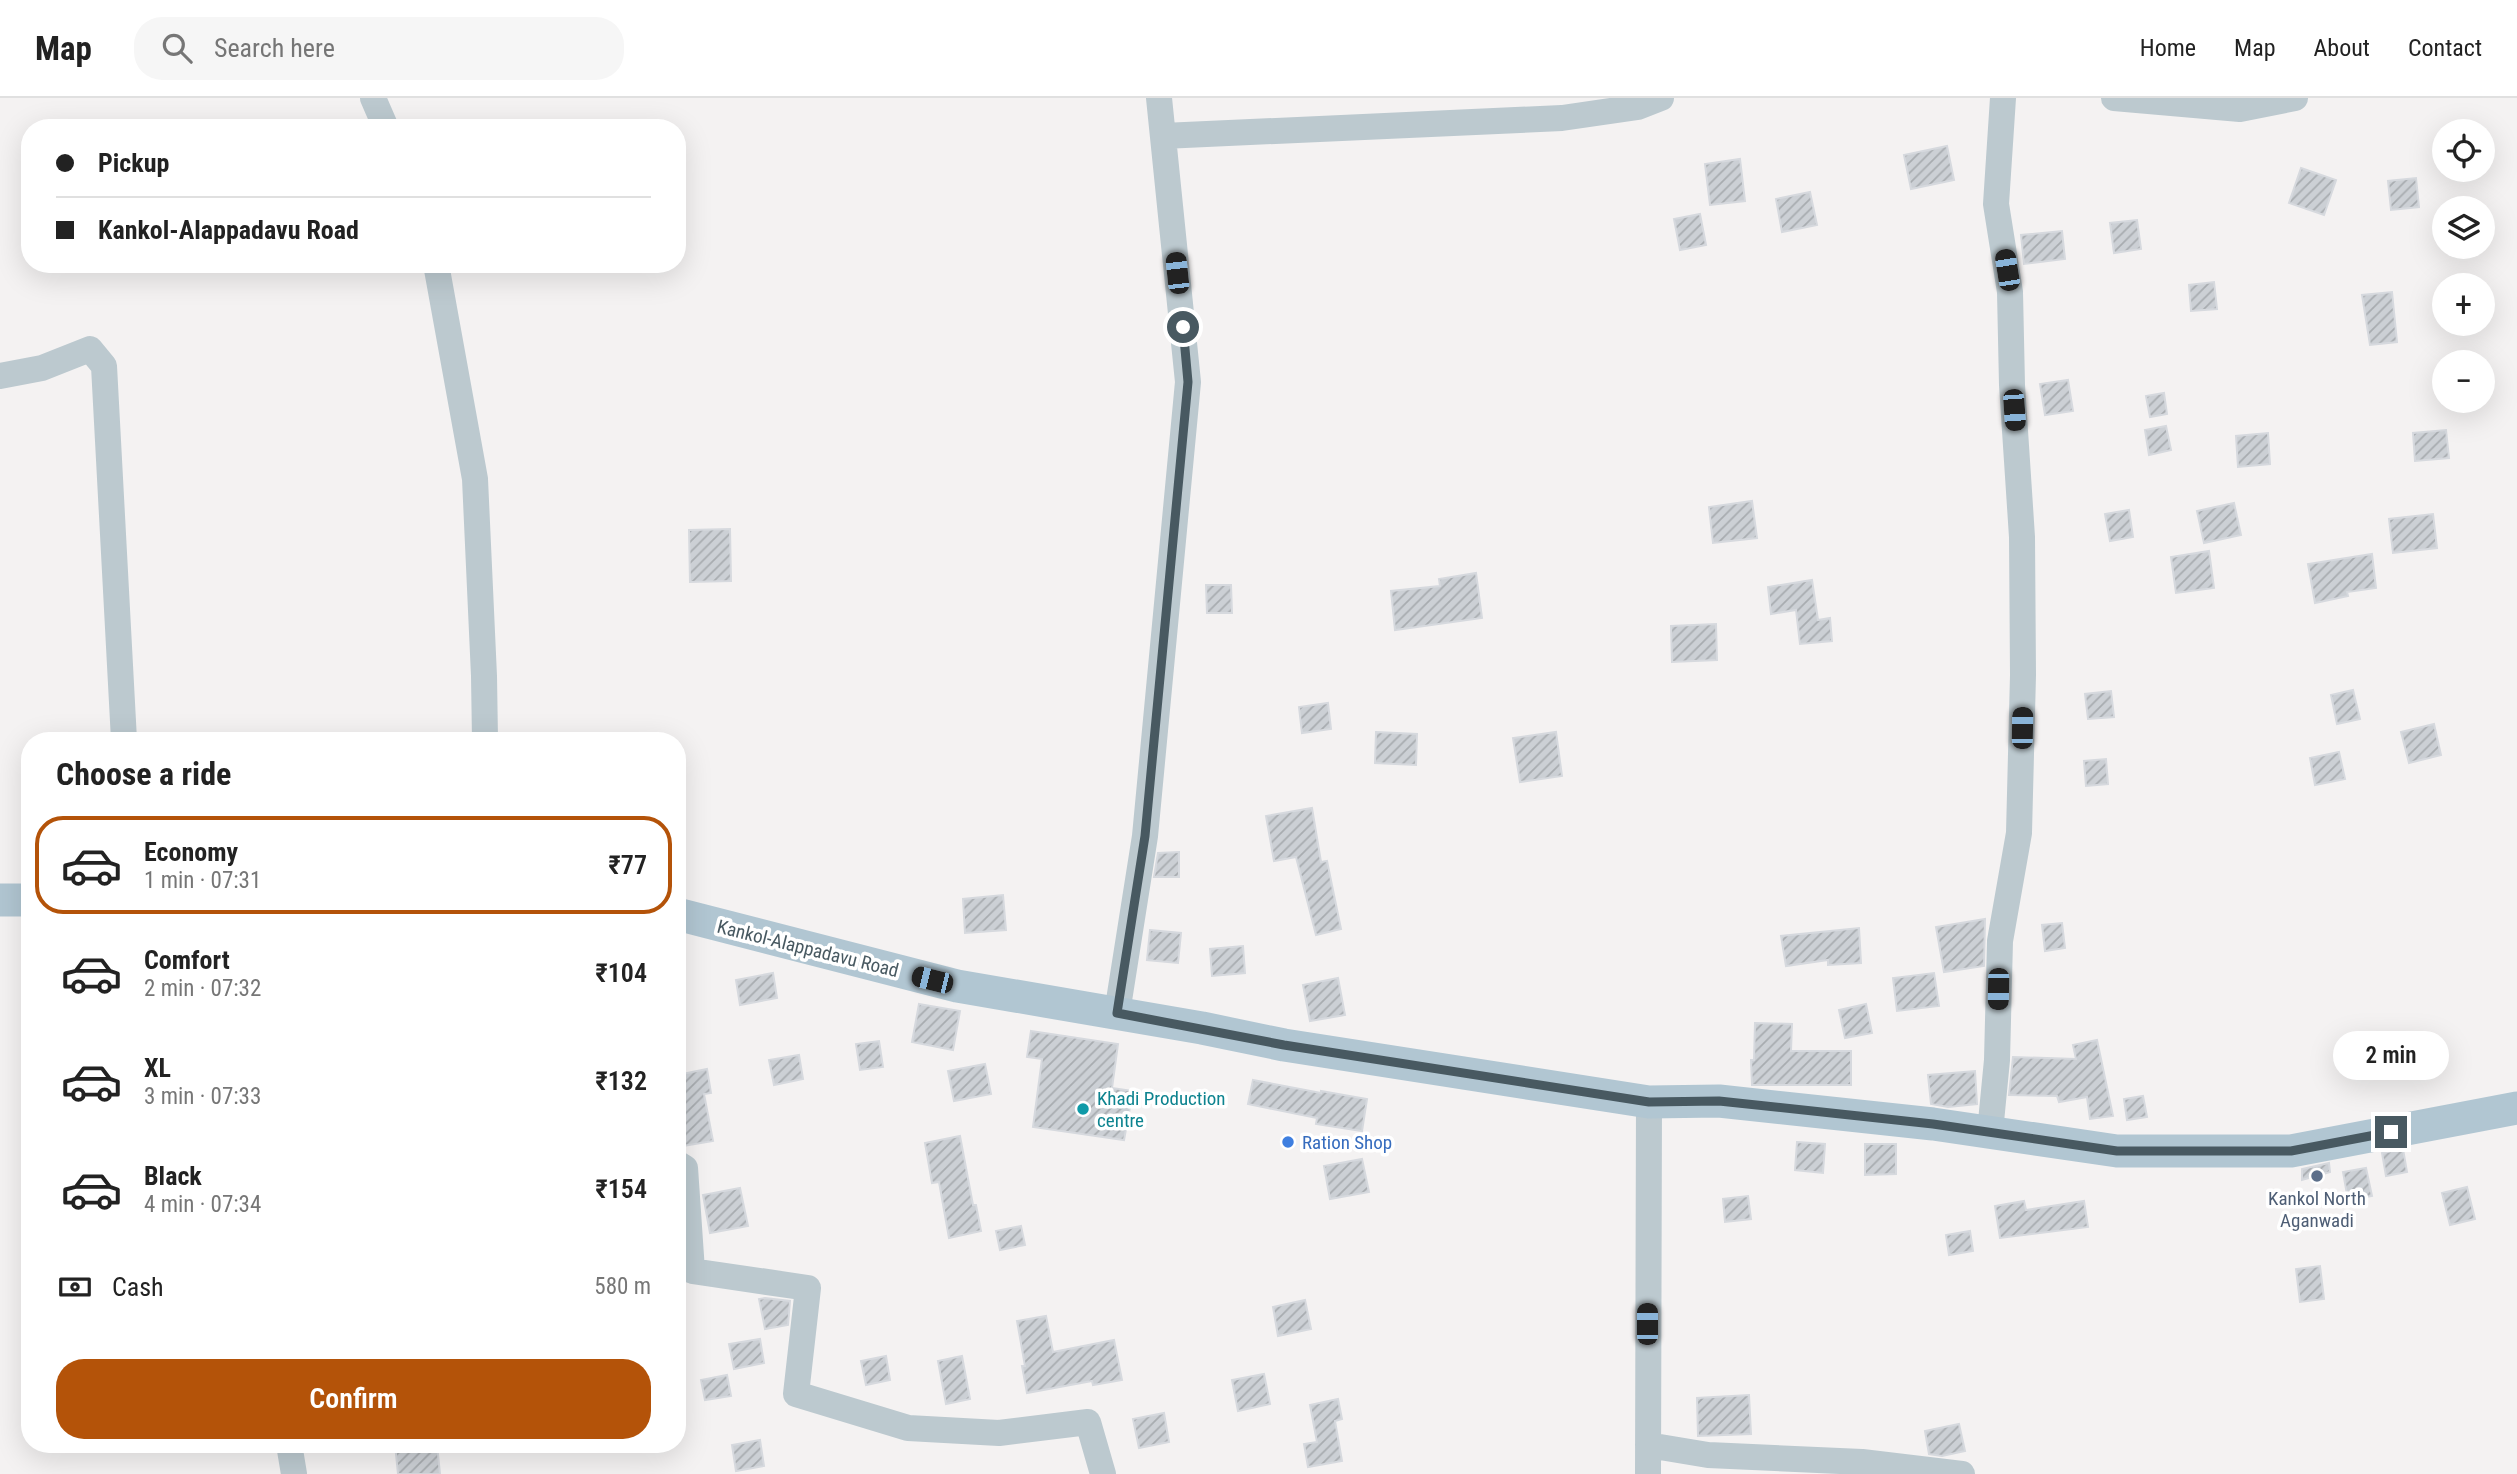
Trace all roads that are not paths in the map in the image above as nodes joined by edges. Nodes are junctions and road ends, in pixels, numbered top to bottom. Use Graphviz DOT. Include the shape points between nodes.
graph roads {
  1 [pos="373,98"];
  2 [pos="1159,98"];
  3 [pos="1661,98"];
  4 [pos="2003,98"];
  5 [pos="2114,98"];
  6 [pos="2295,98"];
  7 [pos="382,119"];
  8 [pos="1163,136"];
  9 [pos="438,273"];
  10 [pos="0,376"];
  11 [pos="124,732"];
  12 [pos="485,732"];
  13 [pos="0,900"];
  14 [pos="21,900"];
  15 [pos="686,916"];
  16 [pos="1117,1013"];
  17 [pos="1649,1102"];
  18 [pos="2517,1108"];
  19 [pos="1990,1132"];
  20 [pos="686,1183"];
  21 [pos="1648,1445"];
  22 [pos="290,1453"];
  23 [pos="294,1474"];
  24 [pos="1103,1474"];
  25 [pos="1648,1474"];
  26 [pos="1962,1474"];
  1 -- 7 [label="street"];
  2 -- 8 [label="street"];
  3 -- 8 [label="street" via="1638,107 1562,118"];
  4 -- 19 [label="street" via="1996,204 2010,292 2022,537 2023,675 2020,833 2000,941"];
  5 -- 6 [label="street" via="2240,109"];
  8 -- 16 [label="street" via="1188,382 1145,836"];
  9 -- 12 [label="street" via="475,479"];
  10 -- 11 [label="street" via="42,368 90,349 104,366"];
  13 -- 14 [label="main road"];
  15 -- 16 [label="main road, Kankol-Alappadavu Road" via="957,986"];
  16 -- 17 [label="main road, Kankol-Alappadavu Road" via="1284,1045"];
  17 -- 19 [label="main road, Kankol-Alappadavu Road" via="1719,1101"];
  17 -- 21 [label="street"];
  18 -- 19 [label="main road, Kankol-Alappadavu Road" via="2291,1151 2117,1151"];
  20 -- 24 [label="street" via="692,1271 808,1288 796,1394 908,1428 999,1433 1088,1422"];
  21 -- 25 [label="street"];
  21 -- 26 [label="street" via="1708,1455 1862,1462"];
  22 -- 23 [label="street"];
}
